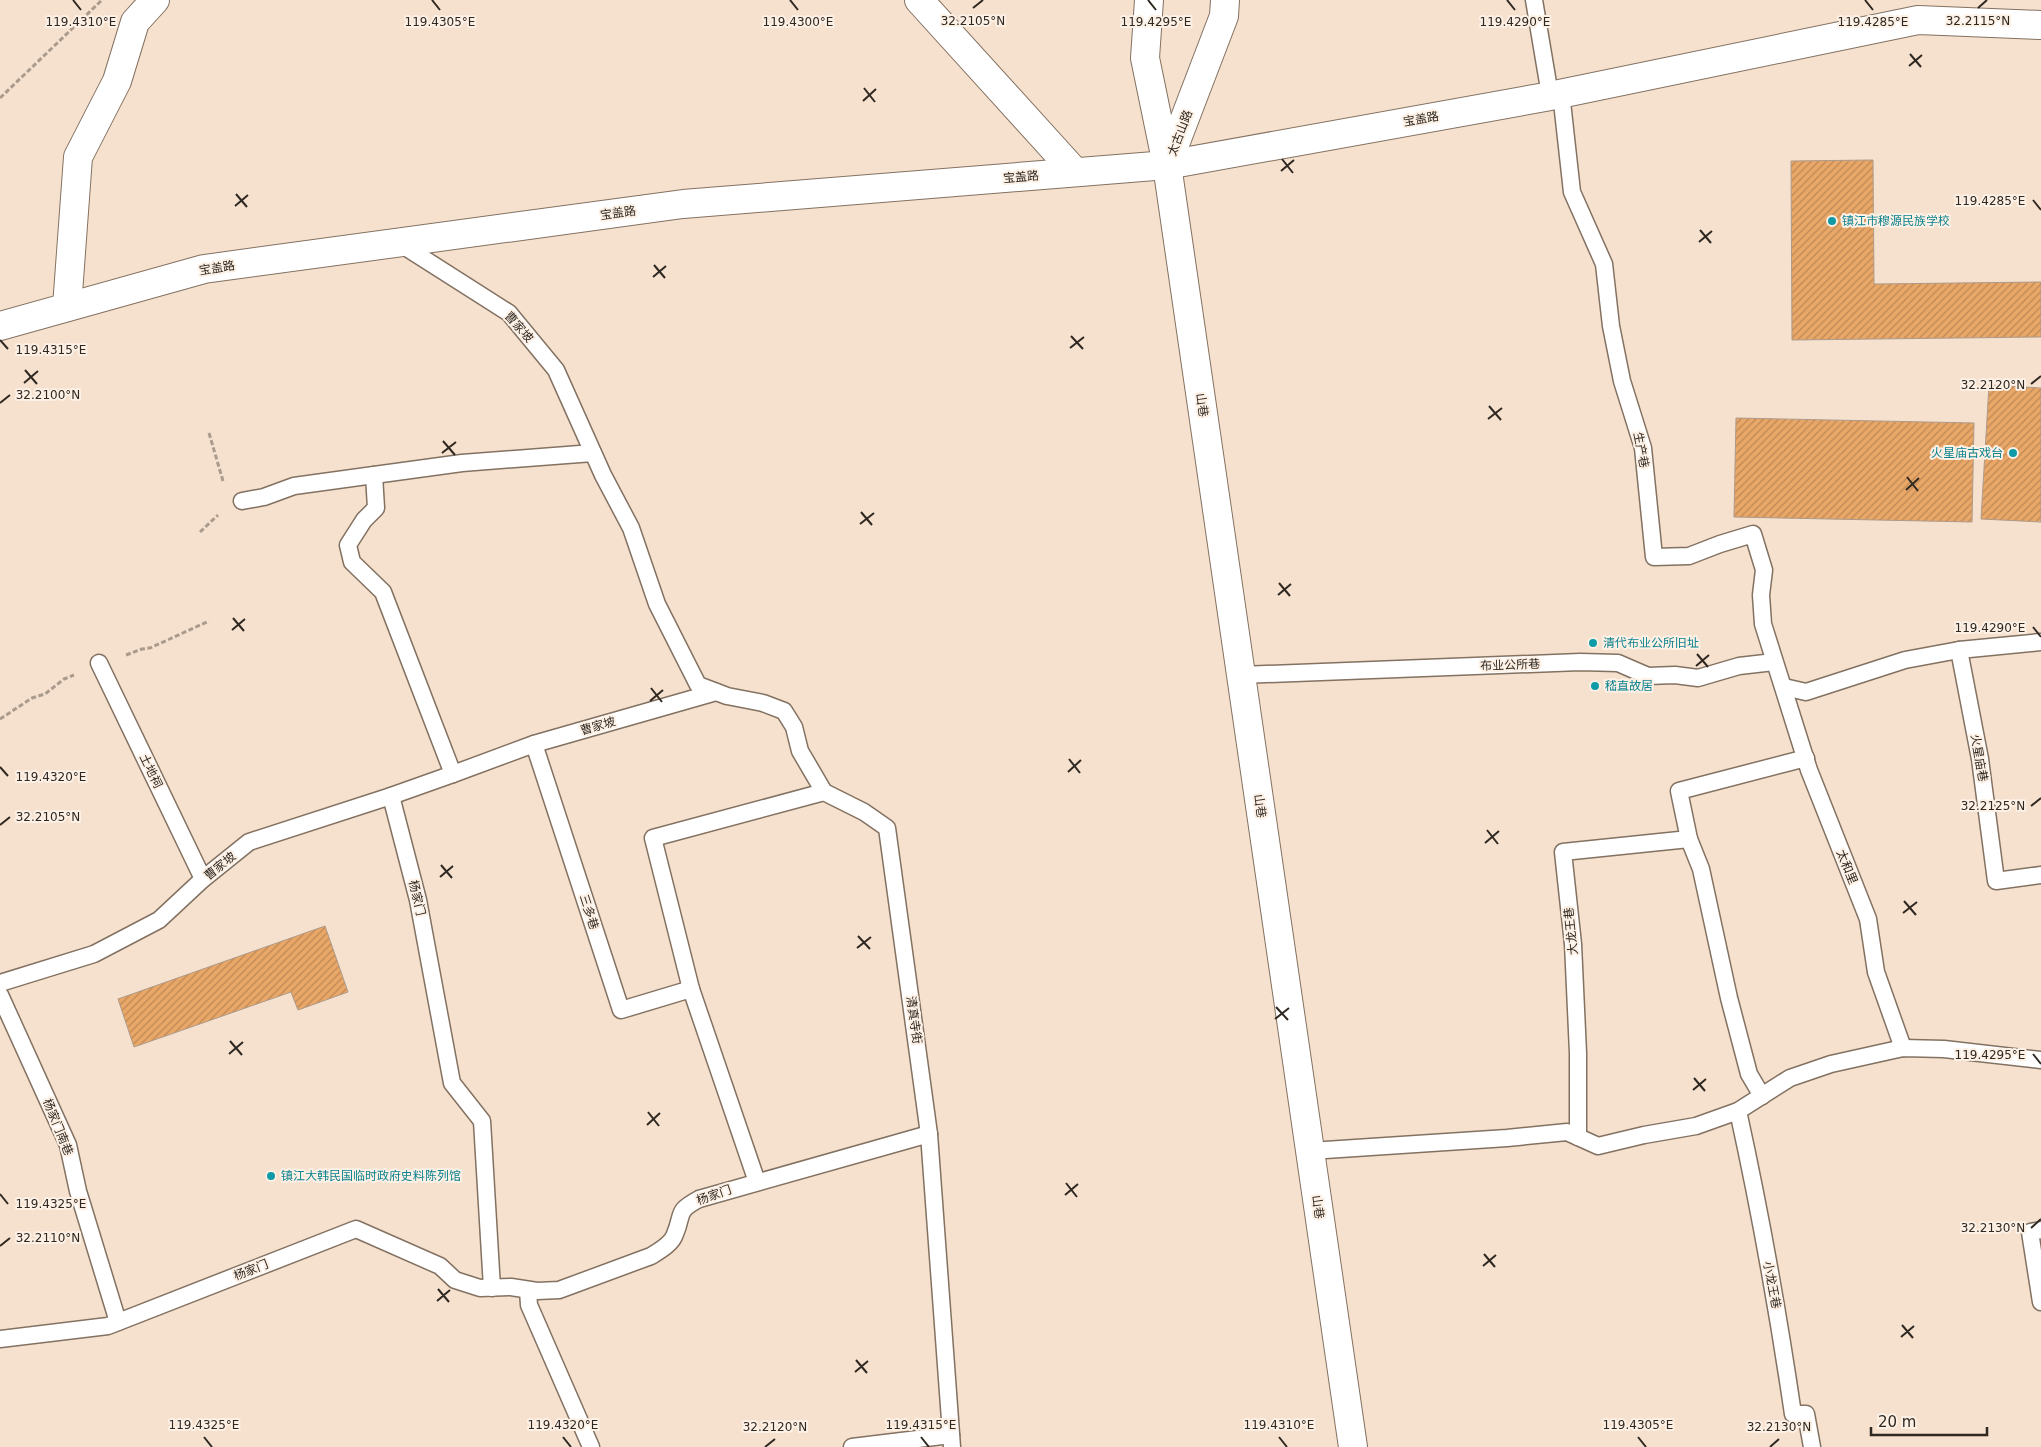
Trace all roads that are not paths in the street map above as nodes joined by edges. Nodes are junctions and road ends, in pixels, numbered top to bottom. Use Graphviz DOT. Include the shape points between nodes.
graph roads {
  1 [pos="155,0"];
  2 [pos="920,0"];
  3 [pos="1149,0"];
  4 [pos="1225,0"];
  5 [pos="1534,0"];
  6 [pos="2041,25"];
  7 [pos="1556,94"];
  8 [pos="1167,164"];
  9 [pos="1075,172"];
  10 [pos="399,242"];
  11 [pos="67,307"];
  12 [pos="0,326"];
  13 [pos="593,453"];
  14 [pos="374,474"];
  15 [pos="242,501"];
  16 [pos="2041,642"];
  17 [pos="1958,650"];
  18 [pos="1774,662"];
  19 [pos="99,663"];
  20 [pos="1241,676"];
  21 [pos="1784,687"];
  22 [pos="722,694"];
  23 [pos="534,744"];
  24 [pos="1806,758"];
  25 [pos="453,774"];
  26 [pos="824,792"];
  27 [pos="391,796"];
  28 [pos="1689,839"];
  29 [pos="2041,876"];
  30 [pos="203,879"];
  31 [pos="0,983"];
  32 [pos="691,989"];
  33 [pos="0,995"];
  34 [pos="1903,1048"];
  35 [pos="2041,1060"];
  36 [pos="1762,1096"];
  37 [pos="1738,1111"];
  38 [pos="929,1134"];
  39 [pos="1578,1138"];
  40 [pos="1310,1151"];
  41 [pos="757,1182"];
  42 [pos="2041,1230"];
  43 [pos="492,1288"];
  44 [pos="528,1290"];
  45 [pos="2041,1302"];
  46 [pos="118,1322"];
  47 [pos="0,1339"];
  48 [pos="951,1441"];
  49 [pos="591,1447"];
  50 [pos="852,1447"];
  51 [pos="1353,1447"];
  52 [pos="1812,1447"];
  1 -- 11 [label="street" via="135,22 117,81 78,157"];
  2 -- 9 [label="street"];
  3 -- 8 [label="street, 太古山路" via="1145,58"];
  4 -- 8 [label="street, 太古山路" via="1224,16"];
  5 -- 7 [label="lane"];
  6 -- 7 [label="street, 宝盖路" via="1918,20"];
  7 -- 8 [label="street, 宝盖路"];
  7 -- 18 [label="lane, 生产巷" via="1572,192 1604,264 1611,326 1622,381 1643,448 1654,557 1689,556 1754,534 1764,570 1762,624"];
  8 -- 9 [label="street, 宝盖路"];
  8 -- 20 [label="street, 山巷"];
  9 -- 10 [label="street, 宝盖路" via="683,204"];
  10 -- 11 [label="street, 宝盖路" via="204,269"];
  10 -- 13 [label="lane, 曹家坡" via="509,313 556,370"];
  11 -- 12 [label="street, 宝盖路"];
  13 -- 14 [label="lane" via="462,463"];
  13 -- 22 [label="lane, 曹家坡" via="631,528 657,604 698,685"];
  14 -- 15 [label="lane" via="294,486"];
  14 -- 25 [label="lane" via="376,508 348,545 352,562 383,592"];
  16 -- 17 [label="lane"];
  17 -- 21 [label="lane" via="1904,660 1806,692"];
  17 -- 29 [label="lane, 火星庙巷" via="1980,759 1996,881"];
  18 -- 20 [label="lane, 布业公所巷" via="1739,666 1698,678 1648,676 1618,663 1580,662"];
  18 -- 21 [label="lane, 生产巷"];
  19 -- 30 [label="lane, 土地祠"];
  20 -- 40 [label="street, 山巷"];
  21 -- 24 [label="lane, 太和里"];
  22 -- 23 [label="lane, 曹家坡"];
  22 -- 26 [label="lane" via="784,711 794,727 800,751"];
  23 -- 25 [label="lane, 曹家坡"];
  23 -- 32 [label="lane, 三多巷" via="621,1010"];
  24 -- 28 [label="lane" via="1679,791"];
  24 -- 34 [label="lane, 太和里" via="1868,919 1876,972"];
  25 -- 27 [label="lane, 曹家坡"];
  26 -- 32 [label="lane" via="653,838"];
  26 -- 38 [label="lane, 清真寺街" via="887,828"];
  27 -- 30 [label="lane, 曹家坡" via="249,842"];
  27 -- 43 [label="lane, 杨家门" via="418,900 452,1083 482,1121"];
  28 -- 36 [label="lane" via="1701,868 1749,1074"];
  28 -- 39 [label="lane, 大龙王巷" via="1563,852 1573,944"];
  30 -- 31 [label="lane, 曹家坡" via="158,920 94,954"];
  32 -- 41 [label="lane"];
  33 -- 46 [label="lane, 杨家门南巷" via="68,1145 78,1191"];
  34 -- 35 [label="lane" via="1944,1049"];
  34 -- 36 [label="lane" via="1831,1064 1790,1078"];
  36 -- 37 [label="lane"];
  37 -- 39 [label="lane" via="1696,1126 1598,1146"];
  37 -- 52 [label="lane, 小龙王巷" via="1793,1414 1806,1414"];
  38 -- 41 [label="lane, 杨家门"];
  38 -- 48 [label="lane, 清真寺街"];
  39 -- 40 [label="lane" via="1567,1132"];
  40 -- 51 [label="street, 山巷"];
  41 -- 44 [label="lane, 杨家门" via="699,1199 685,1207 680,1213 675,1236 651,1256 558,1290"];
  42 -- 45 [label="lane" via="2030,1232"];
  43 -- 44 [label="lane, 杨家门"];
  43 -- 46 [label="lane, 杨家门" via="480,1288 455,1280 440,1266 356,1229"];
  44 -- 49 [label="lane" via="529,1305"];
  46 -- 47 [label="lane, 杨家门" via="108,1326"];
  48 -- 50 [label="lane, 清真寺街"];
}
